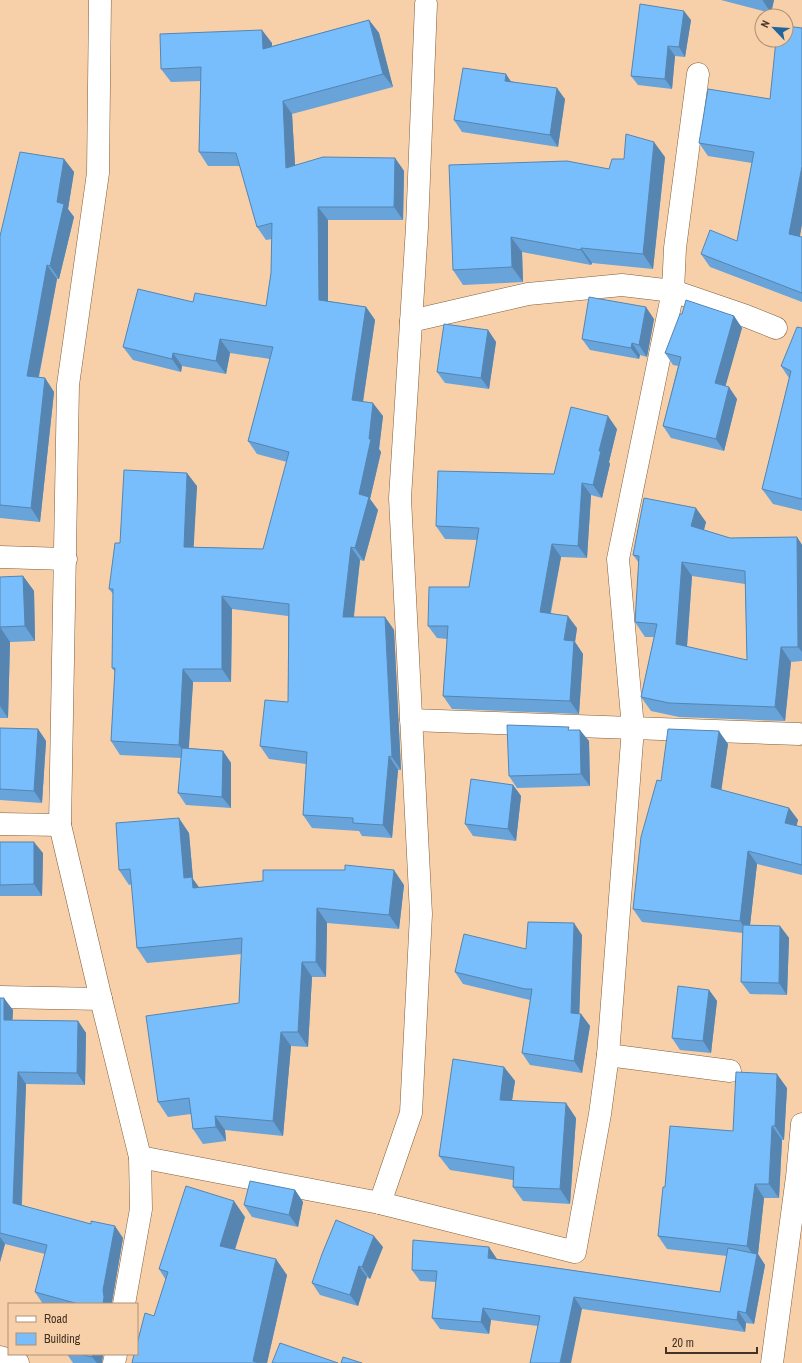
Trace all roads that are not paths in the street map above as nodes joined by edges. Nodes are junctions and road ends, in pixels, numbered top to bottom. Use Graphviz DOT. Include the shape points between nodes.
graph roads {
  1 [pos="100,0"];
  2 [pos="426,4"];
  3 [pos="698,74"];
  4 [pos="673,290"];
  5 [pos="411,321"];
  6 [pos="776,328"];
  7 [pos="0,557"];
  8 [pos="66,559"];
  9 [pos="411,720"];
  10 [pos="633,728"];
  11 [pos="801,736"];
  12 [pos="0,824"];
  13 [pos="60,825"];
  14 [pos="0,997"];
  15 [pos="101,999"];
  16 [pos="608,1055"];
  17 [pos="730,1071"];
  18 [pos="802,1124"];
  19 [pos="140,1157"];
  20 [pos="800,1177"];
  21 [pos="380,1203"];
  22 [pos="124,1303"];
  23 [pos="0,1357"];
  24 [pos="18,1363"];
  25 [pos="772,1363"];
  1 -- 8 [label="street" via="98,172 68,385"];
  2 -- 5 [label="street"];
  3 -- 4 [label="street" via="675,248"];
  4 -- 5 [label="street" via="622,285 528,294"];
  4 -- 6 [label="street"];
  4 -- 10 [label="street" via="618,559"];
  5 -- 9 [label="street" via="400,498"];
  7 -- 8 [label="street"];
  8 -- 13 [label="street"];
  9 -- 10 [label="street"];
  9 -- 21 [label="street" via="421,914 412,1113"];
  10 -- 11 [label="street"];
  10 -- 16 [label="street"];
  12 -- 13 [label="street"];
  13 -- 15 [label="street"];
  14 -- 15 [label="street"];
  15 -- 19 [label="street"];
  16 -- 17 [label="street"];
  16 -- 21 [label="street" via="575,1252"];
  18 -- 20 [label="street"];
  19 -- 21 [label="street"];
  19 -- 22 [label="street" via="141,1209"];
  20 -- 25 [label="street"];
  23 -- 24 [label="street"];
}
